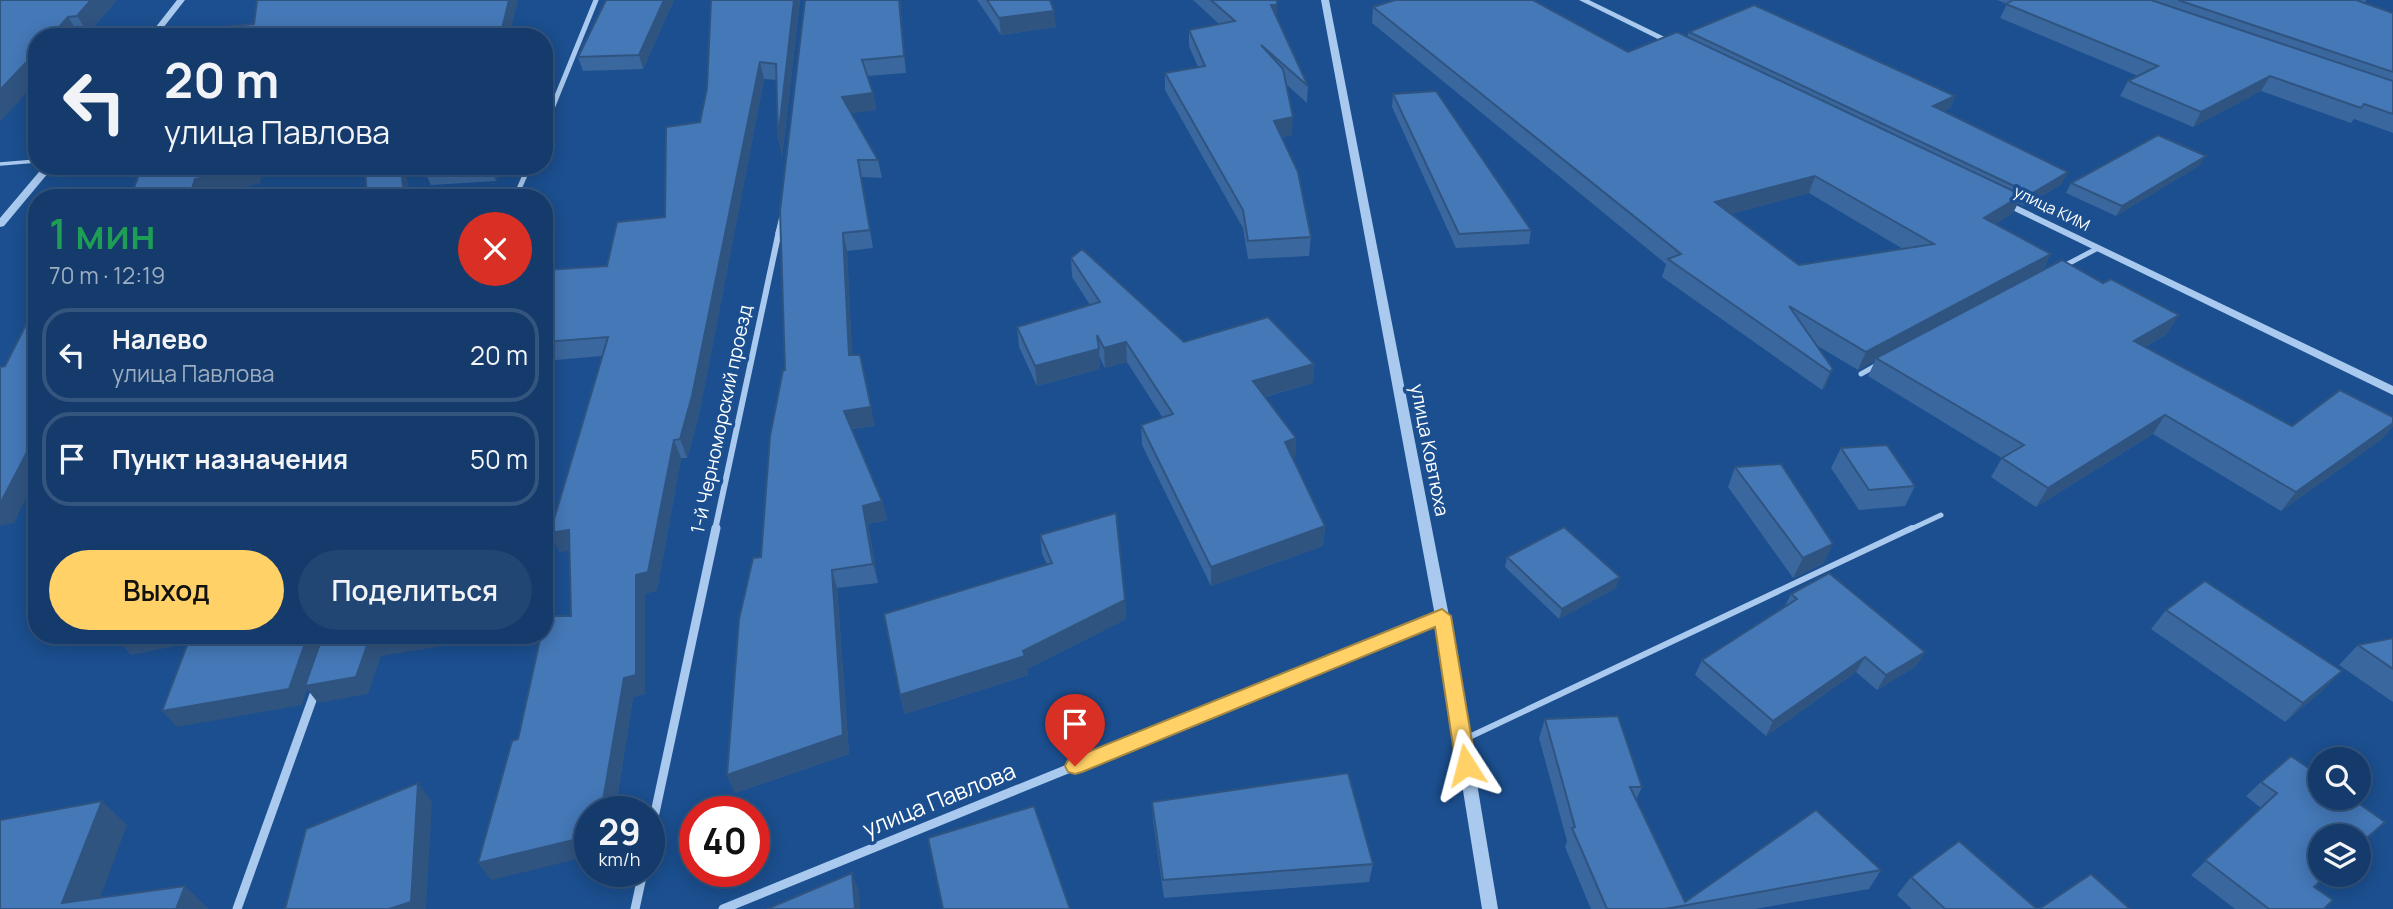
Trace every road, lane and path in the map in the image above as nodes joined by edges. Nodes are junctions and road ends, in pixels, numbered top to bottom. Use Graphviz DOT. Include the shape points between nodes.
graph roads {
  1 [pos="181,0"];
  2 [pos="596,0"];
  3 [pos="1325,0"];
  4 [pos="1583,0"];
  5 [pos="159,28"];
  6 [pos="1683,48"];
  7 [pos="553,106"];
  8 [pos="28,162"];
  9 [pos="0,164"];
  10 [pos="41,175"];
  11 [pos="30,189"];
  12 [pos="28,191"];
  13 [pos="1998,200"];
  14 [pos="783,209"];
  15 [pos="0,224"];
  16 [pos="2098,248"];
  17 [pos="2051,273"];
  18 [pos="1885,361"];
  19 [pos="1861,374"];
  20 [pos="2393,391"];
  21 [pos="1941,515"];
  22 [pos="1442,616"];
  23 [pos="321,674"];
  24 [pos="1462,741"];
  25 [pos="659,796"];
  26 [pos="640,887"];
  27 [pos="237,909"];
  28 [pos="635,909"];
  29 [pos="723,909"];
  30 [pos="1490,909"];
  1 -- 5 [label="street"];
  2 -- 7 [label="street"];
  3 -- 22 [label="street, улица Ковтюха"];
  4 -- 6 [label="street"];
  8 -- 9 [label="lane"];
  10 -- 11 [label="street"];
  12 -- 15 [label="street"];
  13 -- 16 [label="street, улица КИМ"];
  14 -- 25 [label="street, 1-й Черноморский проезд"];
  16 -- 17 [label="lane"];
  16 -- 20 [label="street, улица КИМ"];
  18 -- 19 [label="lane"];
  21 -- 24 [label="lane"];
  22 -- 24 [label="street, улица Ковтюха"];
  22 -- 29 [label="street, улица Павлова"];
  23 -- 27 [label="street"];
  24 -- 30 [label="street, улица Ковтюха"];
  26 -- 28 [label="street"];
}
